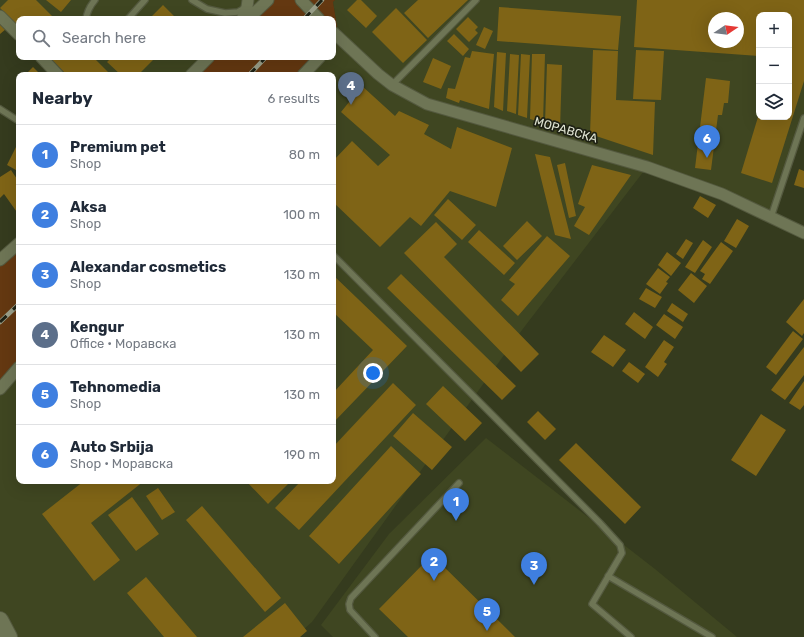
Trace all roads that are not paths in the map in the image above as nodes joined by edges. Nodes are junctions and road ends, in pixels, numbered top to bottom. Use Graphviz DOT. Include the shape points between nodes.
graph roads {
  1 [pos="95,0"];
  2 [pos="145,0"];
  3 [pos="192,0"];
  4 [pos="268,0"];
  5 [pos="300,0"];
  6 [pos="476,0"];
  7 [pos="247,3"];
  8 [pos="0,16"];
  9 [pos="86,16"];
  10 [pos="131,16"];
  11 [pos="243,16"];
  12 [pos="251,16"];
  13 [pos="316,16"];
  14 [pos="16,32"];
  15 [pos="336,39"];
  16 [pos="44,60"];
  17 [pos="206,60"];
  18 [pos="317,60"];
  19 [pos="55,72"];
  20 [pos="194,72"];
  21 [pos="306,72"];
  22 [pos="392,85"];
  23 [pos="0,109"];
  24 [pos="804,118"];
  25 [pos="16,119"];
  26 [pos="771,218"];
  27 [pos="804,233"];
  28 [pos="16,246"];
  29 [pos="336,259"];
  30 [pos="0,260"];
  31 [pos="16,370"];
  32 [pos="0,389"];
  33 [pos="459,483"];
  34 [pos="608,576"];
  35 [pos="0,620"];
  36 [pos="9,637"];
  37 [pos="376,637"];
  38 [pos="631,637"];
  39 [pos="712,637"];
  1 -- 9 [label="lane"];
  2 -- 10 [label="lane"];
  3 -- 7 [label="lane" via="207,9 225,13 238,12"];
  4 -- 12 [label="street"];
  5 -- 13 [label="street"];
  6 -- 22 [label="lane"];
  7 -- 11 [label="street"];
  8 -- 14 [label="street"];
  15 -- 22 [label="street, МОРАВСКА"];
  16 -- 19 [label="street"];
  17 -- 20 [label="street"];
  18 -- 21 [label="street"];
  22 -- 26 [label="street, МОРАВСКА" via="427,104 647,167 722,194"];
  23 -- 25 [label="lane"];
  24 -- 26 [label="lane"];
  26 -- 27 [label="street, МОРАВСКА"];
  28 -- 30 [label="street"];
  29 -- 34 [label="lane" via="620,545 622,553"];
  31 -- 32 [label="street"];
  33 -- 37 [label="lane" via="351,598 348,604 350,610"];
  34 -- 38 [label="lane" via="592,604"];
  34 -- 39 [label="lane"];
  35 -- 36 [label="street"];
}
